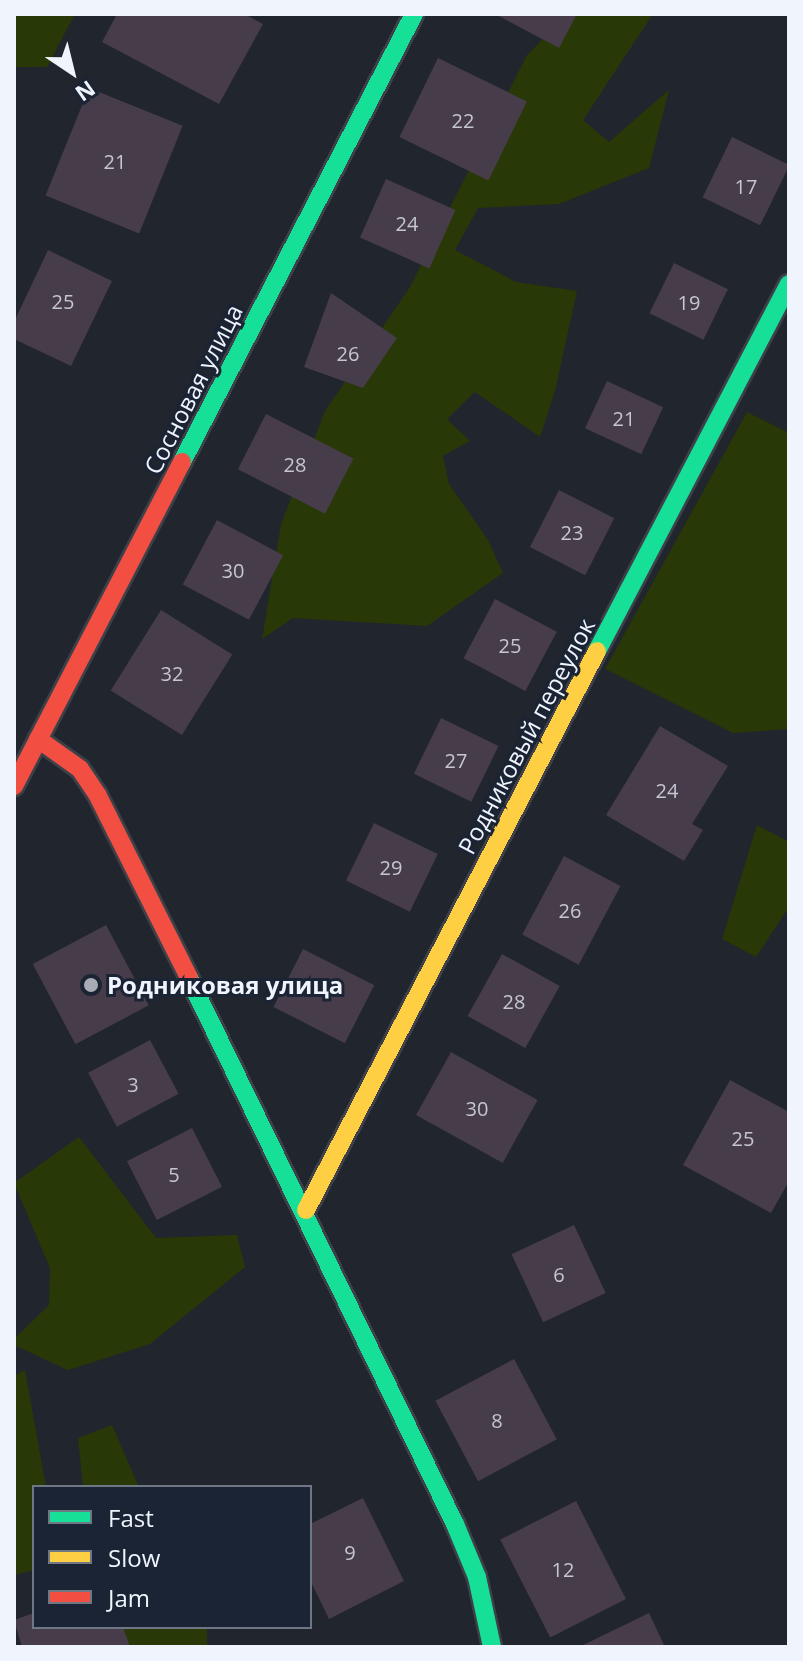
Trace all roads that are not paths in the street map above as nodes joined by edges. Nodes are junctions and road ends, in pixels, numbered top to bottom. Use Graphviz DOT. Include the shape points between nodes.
graph roads {
  1 [pos="414,14"];
  2 [pos="789,284"];
  3 [pos="38,739"];
  4 [pos="14,786"];
  5 [pos="306,1210"];
  6 [pos="492,1647"];
  1 -- 3 [label="street, Сосновая улица"];
  2 -- 5 [label="street, Родниковый переулок"];
  3 -- 4 [label="street, Сосновая улица"];
  3 -- 5 [label="street" via="80,769 98,796"];
  5 -- 6 [label="street" via="329,1268 455,1524 477,1577"];
}
